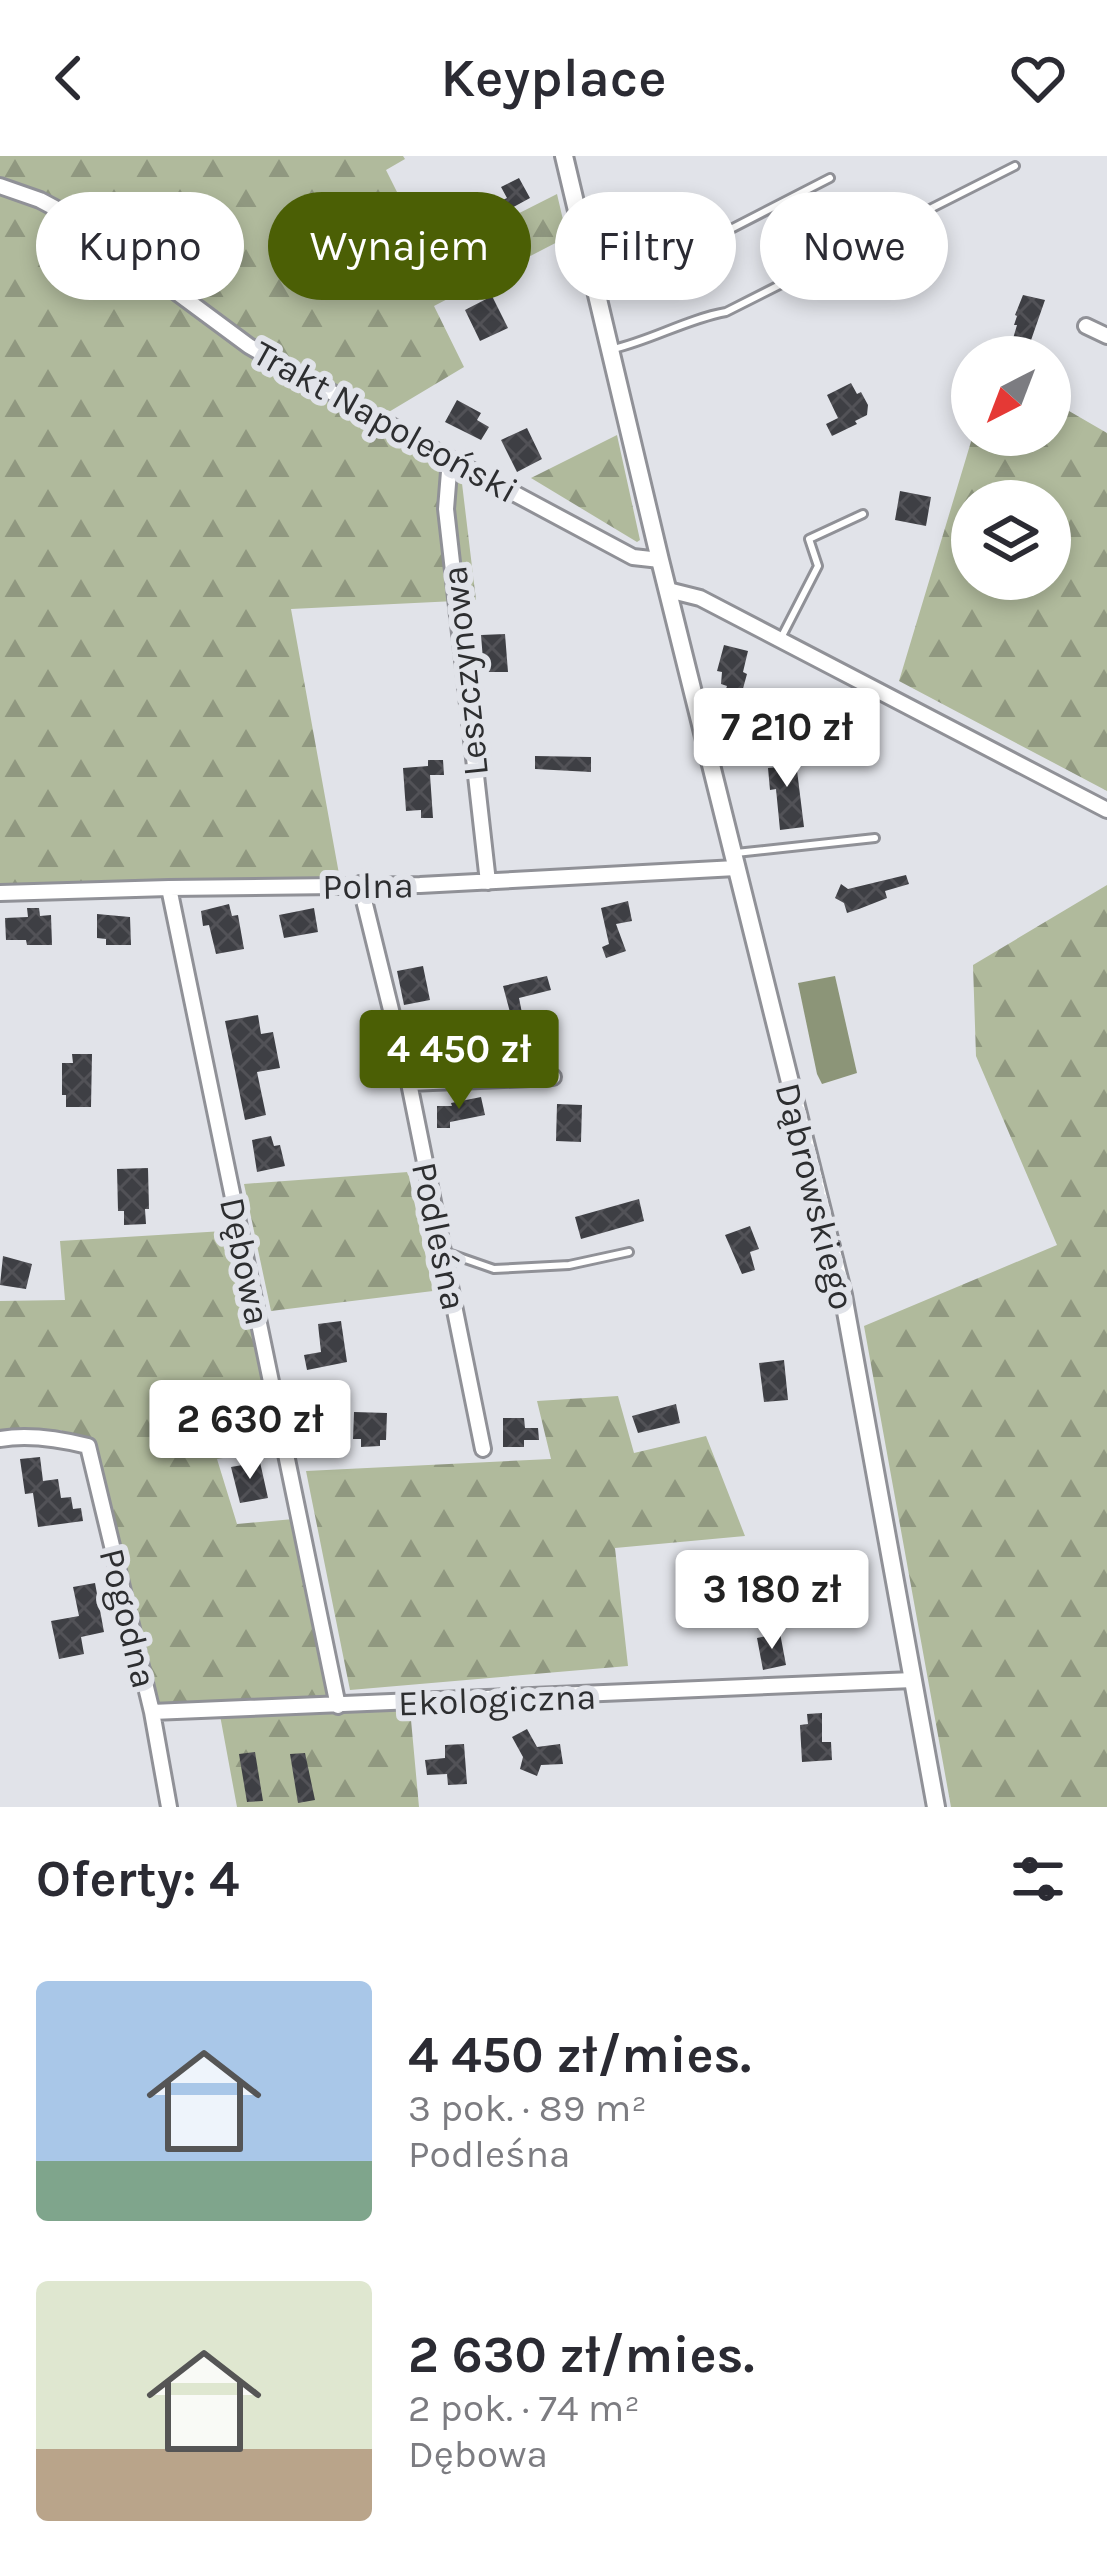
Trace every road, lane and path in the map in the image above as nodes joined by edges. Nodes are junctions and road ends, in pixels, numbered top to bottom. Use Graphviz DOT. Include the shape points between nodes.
graph roads {
  1 [pos="564,156"];
  2 [pos="1015,166"];
  3 [pos="830,178"];
  4 [pos="0,186"];
  5 [pos="572,192"];
  6 [pos="736,226"];
  7 [pos="598,300"];
  8 [pos="1086,326"];
  9 [pos="1107,336"];
  10 [pos="610,349"];
  11 [pos="450,459"];
  12 [pos="863,514"];
  13 [pos="660,560"];
  14 [pos="668,590"];
  15 [pos="780,639"];
  16 [pos="1107,810"];
  17 [pos="874,838"];
  18 [pos="734,861"];
  19 [pos="488,882"];
  20 [pos="360,884"];
  21 [pos="170,887"];
  22 [pos="0,893"];
  23 [pos="554,1077"];
  24 [pos="409,1083"];
  25 [pos="444,1252"];
  26 [pos="629,1252"];
  27 [pos="0,1439"];
  28 [pos="483,1449"];
  29 [pos="913,1680"];
  30 [pos="338,1706"];
  31 [pos="152,1712"];
  32 [pos="169,1807"];
  33 [pos="936,1807"];
  1 -- 5 [label="street, Dąbrowskiego"];
  2 -- 10 [label="lane" via="726,311"];
  3 -- 6 [label="lane"];
  4 -- 11 [label="street, Trakt Napoleoński" via="83,224 249,346"];
  7 -- 10 [label="street, Dąbrowskiego"];
  8 -- 9 [label="street"];
  10 -- 13 [label="street, Dąbrowskiego"];
  11 -- 13 [label="street, Trakt Napoleoński" via="633,557"];
  11 -- 19 [label="street, Leszczynowa" via="446,509"];
  12 -- 15 [label="lane" via="809,539 818,566"];
  13 -- 14 [label="street, Dąbrowskiego"];
  14 -- 15 [label="street"];
  14 -- 18 [label="street, Dąbrowskiego"];
  15 -- 16 [label="street"];
  17 -- 18 [label="lane"];
  18 -- 19 [label="street, Polna"];
  18 -- 29 [label="street, Dąbrowskiego" via="843,1295"];
  19 -- 20 [label="street, Polna"];
  20 -- 21 [label="street, Polna"];
  20 -- 24 [label="street, Podleśna"];
  21 -- 22 [label="street, Polna"];
  21 -- 30 [label="street, Dębowa"];
  23 -- 24 [label="street"];
  24 -- 25 [label="street, Podleśna"];
  25 -- 26 [label="lane" via="494,1269"];
  25 -- 28 [label="street, Podleśna"];
  27 -- 31 [label="street, Pogodna" via="88,1446"];
  29 -- 30 [label="street, Ekologiczna"];
  29 -- 33 [label="street, Dąbrowskiego"];
  30 -- 31 [label="street, Ekologiczna"];
  31 -- 32 [label="street, Pogodna"];
}
